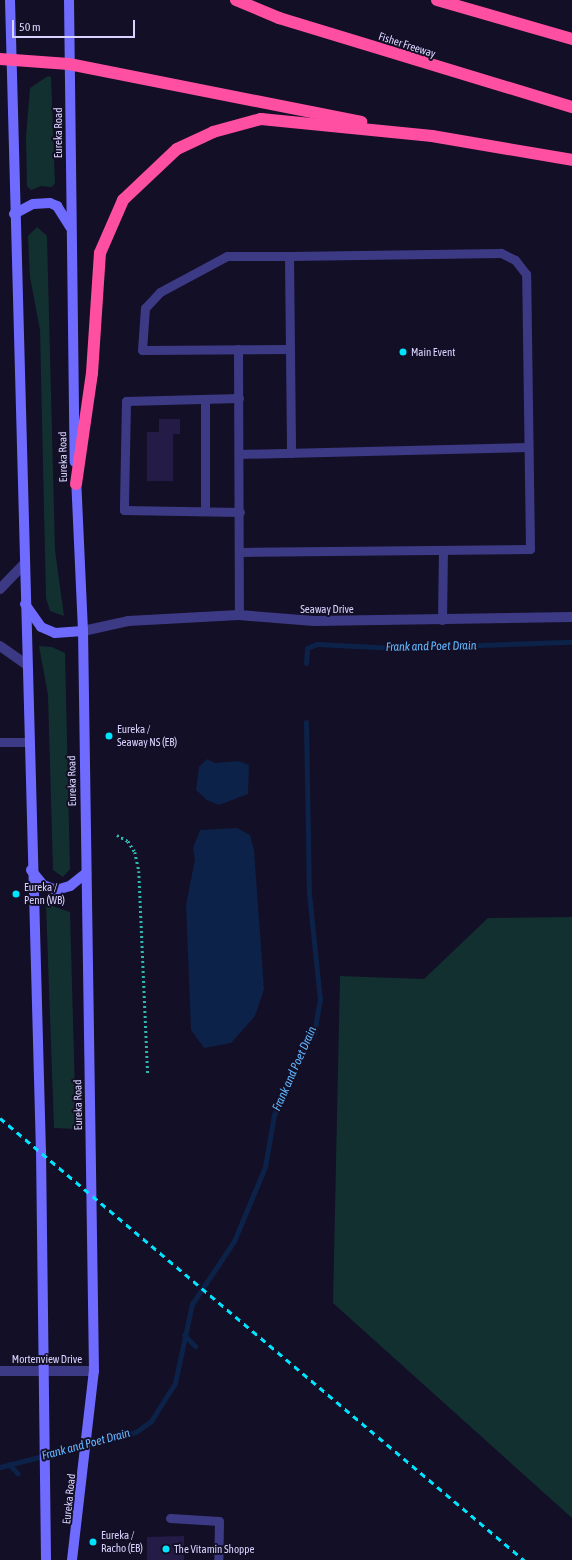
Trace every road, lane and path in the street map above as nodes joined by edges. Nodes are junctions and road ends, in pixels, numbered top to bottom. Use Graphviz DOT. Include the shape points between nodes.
graph roads {
  1 [pos="10,0"];
  2 [pos="69,0"];
  3 [pos="236,0"];
  4 [pos="437,0"];
  5 [pos="572,40"];
  6 [pos="0,59"];
  7 [pos="13,62"];
  8 [pos="70,64"];
  9 [pos="572,107"];
  10 [pos="432,136"];
  11 [pos="572,160"];
  12 [pos="14,214"];
  13 [pos="70,227"];
  14 [pos="289,256"];
  15 [pos="238,349"];
  16 [pos="290,349"];
  17 [pos="239,398"];
  18 [pos="205,399"];
  19 [pos="528,447"];
  20 [pos="291,453"];
  21 [pos="240,454"];
  22 [pos="76,484"];
  23 [pos="205,511"];
  24 [pos="240,512"];
  25 [pos="443,550"];
  26 [pos="241,552"];
  27 [pos="24,564"];
  28 [pos="0,589"];
  29 [pos="25,604"];
  30 [pos="239,615"];
  31 [pos="572,617"];
  32 [pos="442,620"];
  33 [pos="83,631"];
  34 [pos="0,646"];
  35 [pos="26,664"];
  36 [pos="0,742"];
  37 [pos="28,742"];
  38 [pos="117,835"];
  39 [pos="31,870"];
  40 [pos="86,873"];
  41 [pos="148,1074"];
  42 [pos="94,1370"];
  43 [pos="0,1371"];
  44 [pos="45,1371"];
  45 [pos="170,1518"];
  46 [pos="46,1560"];
  47 [pos="72,1560"];
  48 [pos="218,1560"];
  1 -- 7 [label="main road, Eureka Road"];
  2 -- 8 [label="main road, Eureka Road"];
  3 -- 9 [label="highway, Fisher Freeway" via="323,32"];
  4 -- 5 [label="highway"];
  6 -- 7 [label="highway"];
  7 -- 8 [label="highway"];
  7 -- 12 [label="main road, Eureka Road"];
  8 -- 10 [label="highway"];
  8 -- 13 [label="main road, Eureka Road"];
  10 -- 11 [label="highway"];
  10 -- 22 [label="highway" via="281,120 240,122 178,150 139,182 123,200 100,253 92,373"];
  12 -- 13 [label="main road" via="33,204 50,203 57,206"];
  12 -- 27 [label="main road, Eureka Road"];
  13 -- 22 [label="main road, Eureka Road"];
  14 -- 15 [label="lane" via="227,256 160,292 145,308 142,350"];
  14 -- 16 [label="lane"];
  14 -- 19 [label="lane" via="501,253 515,260 526,274"];
  15 -- 16 [label="lane"];
  15 -- 17 [label="lane"];
  16 -- 20 [label="lane"];
  17 -- 18 [label="lane"];
  17 -- 21 [label="lane"];
  18 -- 23 [label="lane"];
  18 -- 23 [label="lane" via="126,401 124,510"];
  19 -- 20 [label="lane"];
  19 -- 25 [label="lane" via="530,549"];
  20 -- 21 [label="lane"];
  21 -- 24 [label="lane"];
  22 -- 33 [label="main road, Eureka Road"];
  23 -- 24 [label="lane"];
  24 -- 26 [label="lane"];
  25 -- 26 [label="lane"];
  25 -- 32 [label="lane"];
  26 -- 30 [label="lane"];
  27 -- 28 [label="street"];
  27 -- 29 [label="main road, Eureka Road"];
  29 -- 33 [label="main road" via="41,627 55,633"];
  29 -- 35 [label="main road, Eureka Road"];
  30 -- 32 [label="street, Seaway Drive" via="294,621"];
  30 -- 33 [label="street, Seaway Drive" via="128,621"];
  31 -- 32 [label="street, Seaway Drive"];
  33 -- 40 [label="main road, Eureka Road"];
  34 -- 35 [label="street"];
  35 -- 37 [label="main road, Eureka Road"];
  36 -- 37 [label="lane"];
  37 -- 39 [label="main road, Eureka Road"];
  38 -- 41 [label="path" via="128,841 135,852 139,871"];
  39 -- 40 [label="main road" via="43,885 56,890 70,886"];
  39 -- 44 [label="main road, Eureka Road"];
  40 -- 42 [label="main road, Eureka Road"];
  42 -- 44 [label="street, Mortenview Drive"];
  42 -- 47 [label="main road, Eureka Road"];
  43 -- 44 [label="street, Mortenview Drive"];
  44 -- 46 [label="main road, Eureka Road"];
  45 -- 48 [label="lane" via="219,1521"];
}
